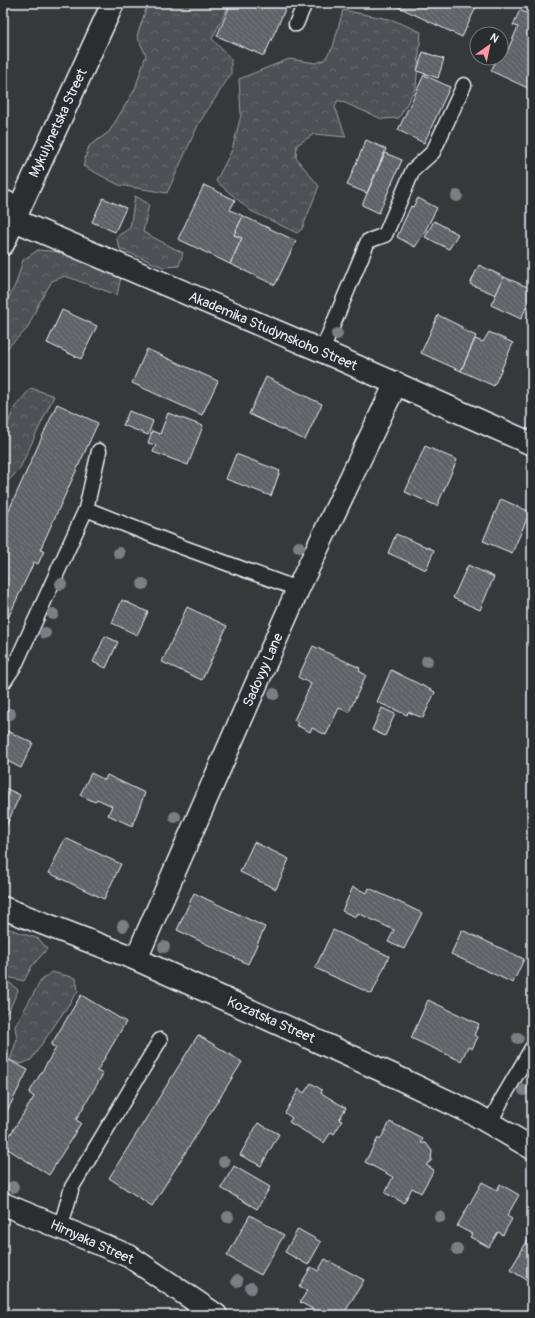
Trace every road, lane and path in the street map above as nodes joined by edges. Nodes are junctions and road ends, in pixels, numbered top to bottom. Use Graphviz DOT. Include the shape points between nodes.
graph roads {
  1 [pos="113,3"];
  2 [pos="305,3"];
  3 [pos="296,24"];
  4 [pos="464,85"];
  5 [pos="12,207"];
  6 [pos="3,244"];
  7 [pos="322,351"];
  8 [pos="396,383"];
  9 [pos="532,444"];
  10 [pos="99,451"];
  11 [pos="86,509"];
  12 [pos="298,588"];
  13 [pos="3,683"];
  14 [pos="3,908"];
  15 [pos="136,959"];
  16 [pos="160,1040"];
  17 [pos="532,1048"];
  18 [pos="490,1124"];
  19 [pos="532,1148"];
  20 [pos="3,1204"];
  21 [pos="60,1229"];
  22 [pos="216,1315"];
  1 -- 5 [label="main road, Mykulynetska Street"];
  2 -- 3 [label="lane"];
  4 -- 7 [label="lane" via="433,152 414,170 386,235 368,241"];
  5 -- 6 [label="main road, Mykulynetska Street"];
  5 -- 7 [label="main road, Akademika Studynskoho Street"];
  7 -- 8 [label="main road, Akademika Studynskoho Street"];
  8 -- 9 [label="main road, Akademika Studynskoho Street"];
  8 -- 12 [label="main road, Sadovyy Lane"];
  10 -- 11 [label="lane"];
  11 -- 12 [label="lane" via="182,547"];
  11 -- 13 [label="lane" via="15,665"];
  12 -- 15 [label="main road, Sadovyy Lane"];
  14 -- 15 [label="main road, Kozatska Street"];
  15 -- 18 [label="main road, Kozatska Street" via="390,1074"];
  16 -- 21 [label="lane" via="72,1187"];
  17 -- 18 [label="lane"];
  18 -- 19 [label="main road, Kozatska Street"];
  20 -- 21 [label="main road, Hirnyaka Street"];
  21 -- 22 [label="main road, Hirnyaka Street" via="129,1256"];
}
